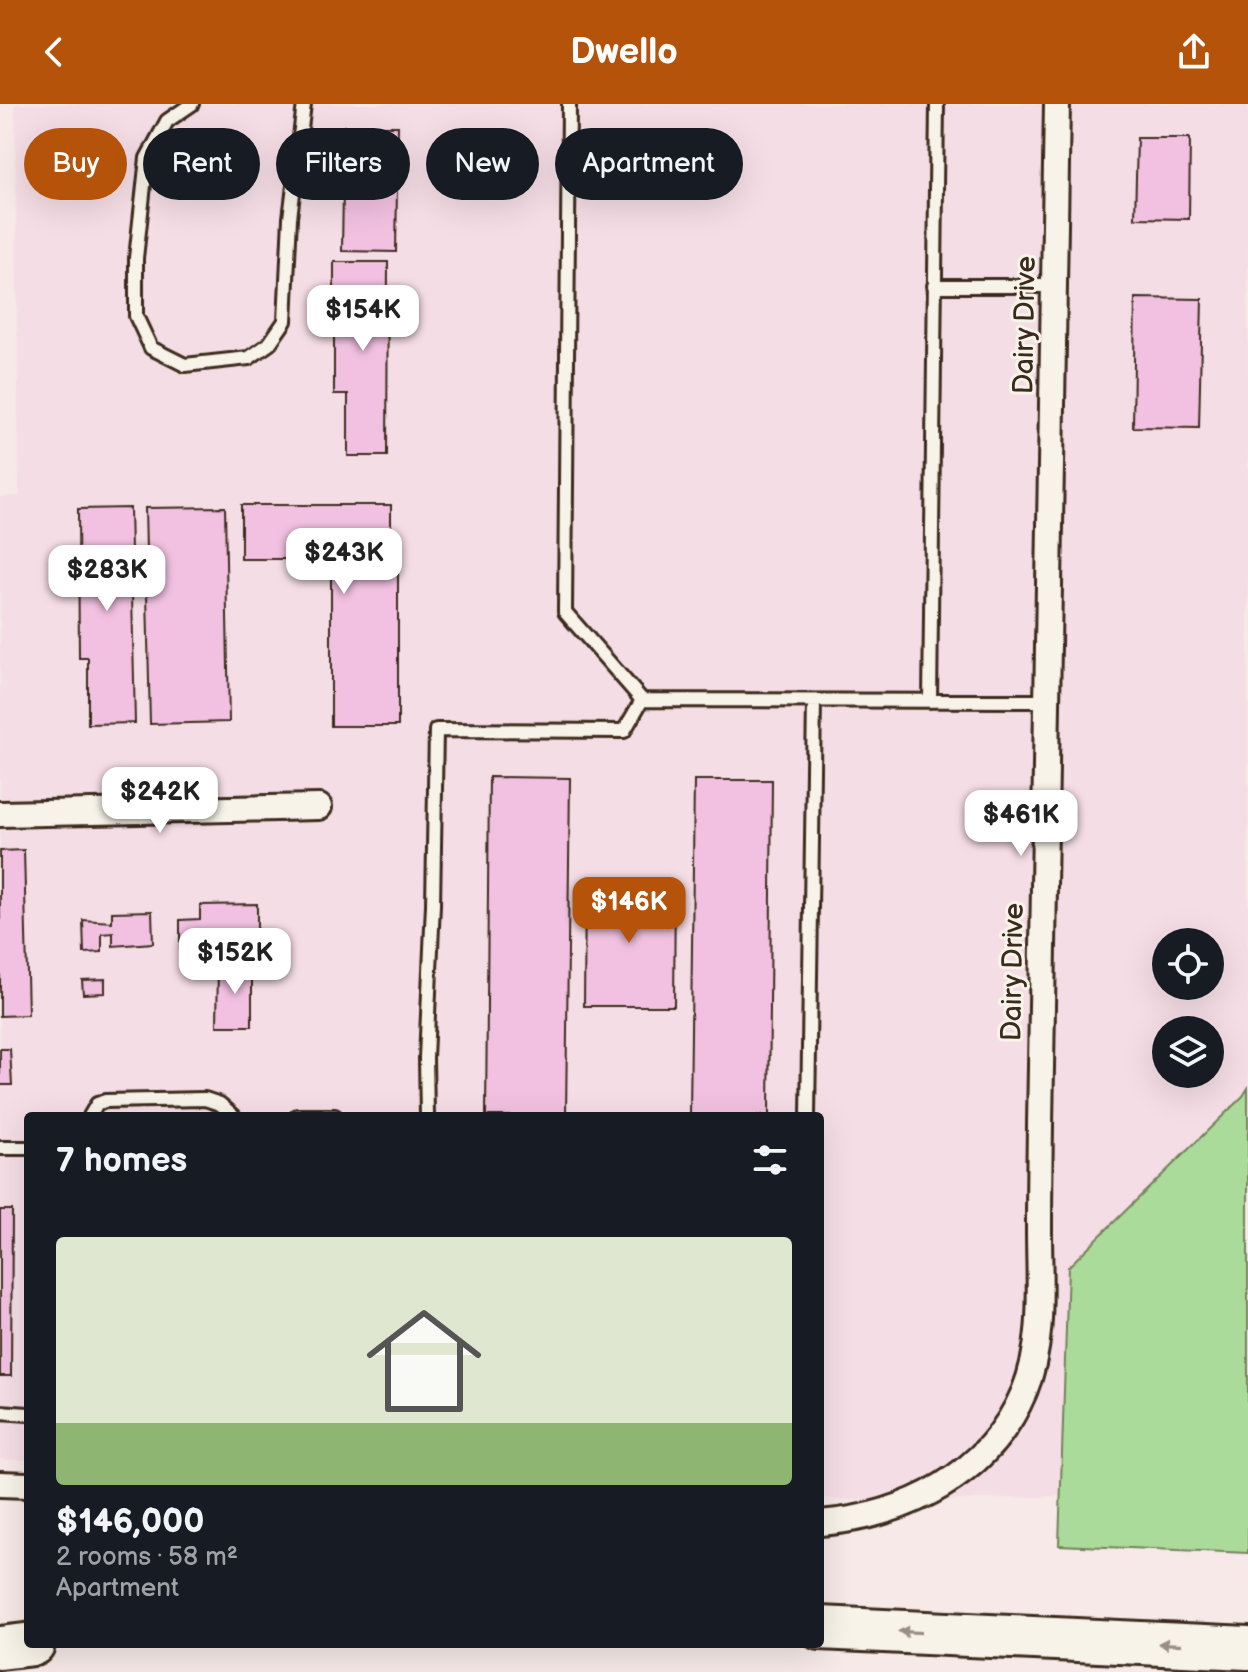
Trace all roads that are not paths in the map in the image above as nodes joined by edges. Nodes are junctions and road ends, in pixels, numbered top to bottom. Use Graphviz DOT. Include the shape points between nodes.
graph roads {
  1 [pos="192,104"];
  2 [pos="304,104"];
  3 [pos="569,104"];
  4 [pos="937,104"];
  5 [pos="1057,104"];
  6 [pos="934,286"];
  7 [pos="1055,286"];
  8 [pos="642,700"];
  9 [pos="814,701"];
  10 [pos="930,701"];
  11 [pos="1049,701"];
  12 [pos="319,807"];
  13 [pos="0,814"];
  14 [pos="92,1112"];
  15 [pos="229,1112"];
  16 [pos="427,1112"];
  17 [pos="808,1112"];
  18 [pos="0,1148"];
  19 [pos="24,1148"];
  20 [pos="0,1412"];
  21 [pos="24,1414"];
  22 [pos="0,1484"];
  23 [pos="24,1485"];
  24 [pos="824,1522"];
  25 [pos="824,1628"];
  26 [pos="24,1645"];
  27 [pos="0,1648"];
  28 [pos="1248,1648"];
  1 -- 2 [label="lane" via="167,121 147,158 136,258 136,316 151,348 185,365 249,358 269,344 285,321 290,218"];
  3 -- 8 [label="lane" via="565,612"];
  4 -- 6 [label="lane"];
  5 -- 7 [label="street, Dairy Drive"];
  6 -- 7 [label="lane"];
  6 -- 10 [label="lane"];
  7 -- 11 [label="street, Dairy Drive"];
  8 -- 9 [label="lane"];
  8 -- 16 [label="lane" via="624,731 436,730"];
  9 -- 10 [label="lane"];
  9 -- 17 [label="lane"];
  10 -- 11 [label="lane"];
  11 -- 24 [label="street, Dairy Drive" via="1039,1313 1025,1390 1008,1425 946,1485 877,1514"];
  12 -- 13 [label="street"];
  14 -- 15 [label="lane" via="105,1101 205,1099"];
  18 -- 19 [label="lane"];
  20 -- 21 [label="lane"];
  22 -- 23 [label="street"];
  28 -- 25 [label="highway, one-way"];
  26 -- 27 [label="highway"];
}
